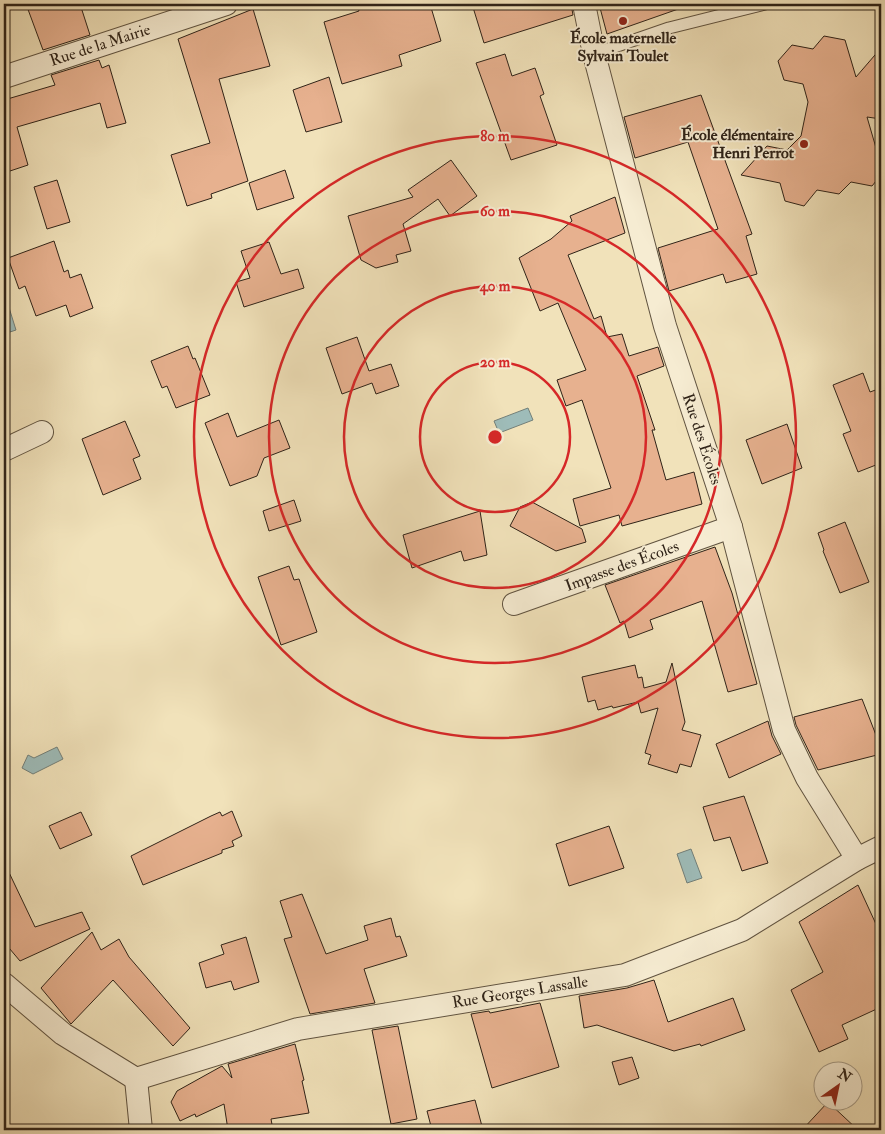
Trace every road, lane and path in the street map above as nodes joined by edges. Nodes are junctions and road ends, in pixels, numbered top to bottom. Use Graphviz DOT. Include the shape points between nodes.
graph roads {
  1 [pos="226,4"];
  2 [pos="584,4"];
  3 [pos="765,4"];
  4 [pos="594,54"];
  5 [pos="4,77"];
  6 [pos="42,432"];
  7 [pos="4,450"];
  8 [pos="731,527"];
  9 [pos="514,604"];
  10 [pos="881,847"];
  11 [pos="857,859"];
  12 [pos="4,984"];
  13 [pos="136,1079"];
  14 [pos="141,1130"];
  1 -- 5 [label="street, Rue de la Mairie"];
  2 -- 4 [label="street, Rue des Écoles"];
  3 -- 4 [label="lane" via="668,28"];
  4 -- 8 [label="street, Rue des Écoles" via="665,326"];
  6 -- 7 [label="street"];
  8 -- 9 [label="street, Impasse des Écoles"];
  8 -- 11 [label="street, Rue des Écoles" via="784,730 807,778"];
  10 -- 11 [label="street, Rue Georges Lassalle"];
  11 -- 13 [label="street, Rue Georges Lassalle" via="742,930 624,975 298,1029"];
  12 -- 13 [label="street" via="62,1034"];
  13 -- 14 [label="street"];
}
